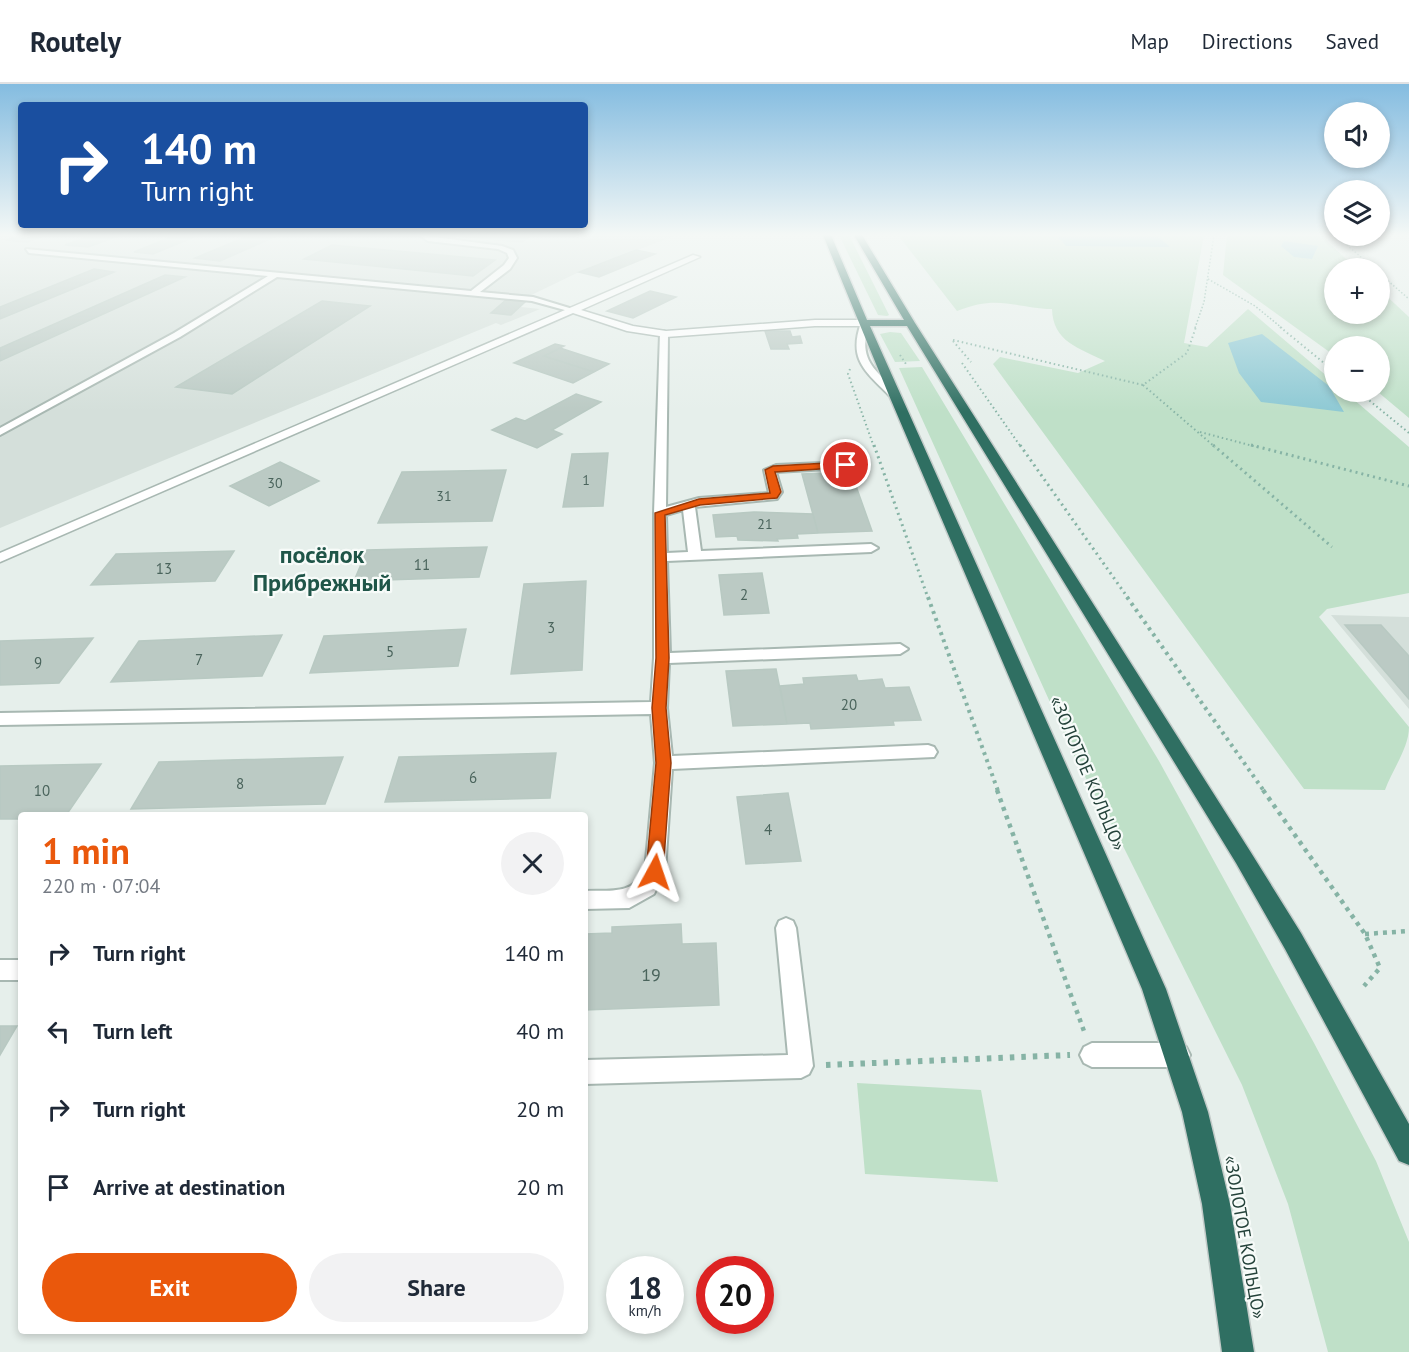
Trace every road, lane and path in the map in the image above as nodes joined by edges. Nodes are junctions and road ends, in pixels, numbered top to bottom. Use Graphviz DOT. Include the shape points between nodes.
graph roads {
  1 [pos="244,294"];
  2 [pos="474,294"];
  3 [pos="609,294"];
  4 [pos="853,294"];
  5 [pos="893,294"];
  6 [pos="1205,294"];
  7 [pos="1234,294"];
  8 [pos="572,310"];
  9 [pos="865,322"];
  10 [pos="910,323"];
  11 [pos="664,334"];
  12 [pos="971,362"];
  13 [pos="962,363"];
  14 [pos="1324,363"];
  15 [pos="852,365"];
  16 [pos="1143,385"];
  17 [pos="893,393"];
  18 [pos="1371,402"];
  19 [pos="1197,431"];
  20 [pos="0,432"];
  21 [pos="1409,433"];
  22 [pos="846,465"];
  23 [pos="1409,486"];
  24 [pos="689,507"];
  25 [pos="660,513"];
  26 [pos="1332,547"];
  27 [pos="871,548"];
  28 [pos="696,555"];
  29 [pos="661,557"];
  30 [pos="0,558"];
  31 [pos="900,649"];
  32 [pos="662,658"];
  33 [pos="659,708"];
  34 [pos="0,719"];
  35 [pos="928,752"];
  36 [pos="664,763"];
  37 [pos="588,900"];
  38 [pos="786,928"];
  39 [pos="1409,931"];
  40 [pos="1365,934"];
  41 [pos="0,970"];
  42 [pos="18,970"];
  43 [pos="1364,986"];
  44 [pos="1092,1055"];
  45 [pos="1178,1055"];
  46 [pos="801,1066"];
  47 [pos="588,1072"];
  48 [pos="1409,1151"];
  49 [pos="1238,1352"];
  1 -- 20 [label="lane"];
  2 -- 8 [label="lane" via="533,299"];
  3 -- 8 [label="street"];
  4 -- 9 [label="highway, «ЗОЛОТОЕ КОЛЬЦО»"];
  5 -- 10 [label="highway"];
  6 -- 16 [label="path" via="1187,353"];
  7 -- 14 [label="path" via="1255,306"];
  8 -- 11 [label="street"];
  8 -- 30 [label="street"];
  9 -- 10 [label="highway"];
  9 -- 11 [label="street" via="814,321"];
  9 -- 17 [label="highway, «ЗОЛОТОЕ КОЛЬЦО»"];
  9 -- 17 [label="lane" via="858,346 868,368"];
  10 -- 48 [label="highway" via="1243,857"];
  11 -- 25 [label="lane"];
  12 -- 16 [label="path" via="953,340"];
  13 -- 40 [label="path"];
  15 -- 44 [label="path" via="848,374"];
  16 -- 19 [label="path"];
  17 -- 45 [label="highway, «ЗОЛОТОЕ КОЛЬЦО»" via="1154,989"];
  18 -- 21 [label="path"];
  19 -- 23 [label="path"];
  19 -- 26 [label="path"];
  22 -- 24 [label="lane" via="777,468 770,470 776,492 773,496 699,502"];
  24 -- 25 [label="lane"];
  24 -- 28 [label="lane"];
  25 -- 29 [label="lane"];
  27 -- 28 [label="lane"];
  28 -- 29 [label="lane"];
  29 -- 32 [label="lane"];
  31 -- 32 [label="lane"];
  32 -- 33 [label="lane"];
  33 -- 34 [label="lane"];
  33 -- 36 [label="lane"];
  35 -- 36 [label="lane"];
  36 -- 37 [label="lane" via="655,872 647,888 629,899"];
  38 -- 46 [label="lane"];
  39 -- 40 [label="path"];
  40 -- 43 [label="path" via="1380,968"];
  41 -- 42 [label="lane"];
  44 -- 45 [label="lane"];
  44 -- 46 [label="path"];
  45 -- 49 [label="highway, «ЗОЛОТОЕ КОЛЬЦО»" via="1216,1204"];
  46 -- 47 [label="lane"];
}
